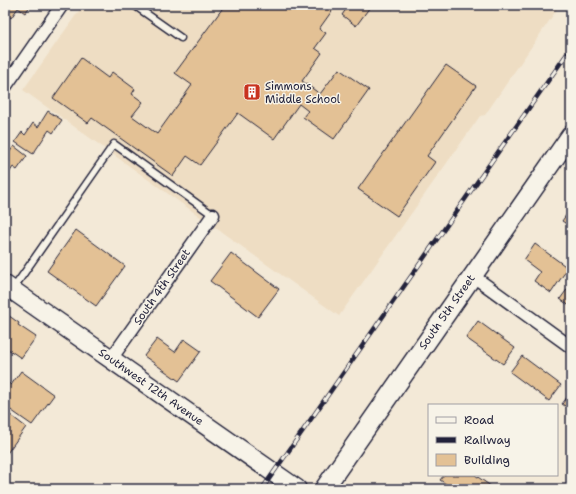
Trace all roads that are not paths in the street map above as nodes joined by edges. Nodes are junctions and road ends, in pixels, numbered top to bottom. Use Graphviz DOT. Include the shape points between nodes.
graph roads {
  1 [pos="62,5"];
  2 [pos="134,5"];
  3 [pos="181,38"];
  4 [pos="5,87"];
  5 [pos="571,135"];
  6 [pos="213,215"];
  7 [pos="473,276"];
  8 [pos="8,288"];
  9 [pos="571,347"];
  10 [pos="111,359"];
  11 [pos="297,489"];
  12 [pos="324,489"];
  1 -- 4 [label="street"];
  2 -- 3 [label="lane"];
  5 -- 7 [label="main road, South 5th Street"];
  6 -- 8 [label="lane" via="114,144"];
  6 -- 10 [label="street, South 4th Street"];
  7 -- 9 [label="street"];
  7 -- 12 [label="main road, South 5th Street"];
  8 -- 10 [label="main road, Southwest 12th Avenue"];
  10 -- 11 [label="main road, Southwest 12th Avenue"];
}
